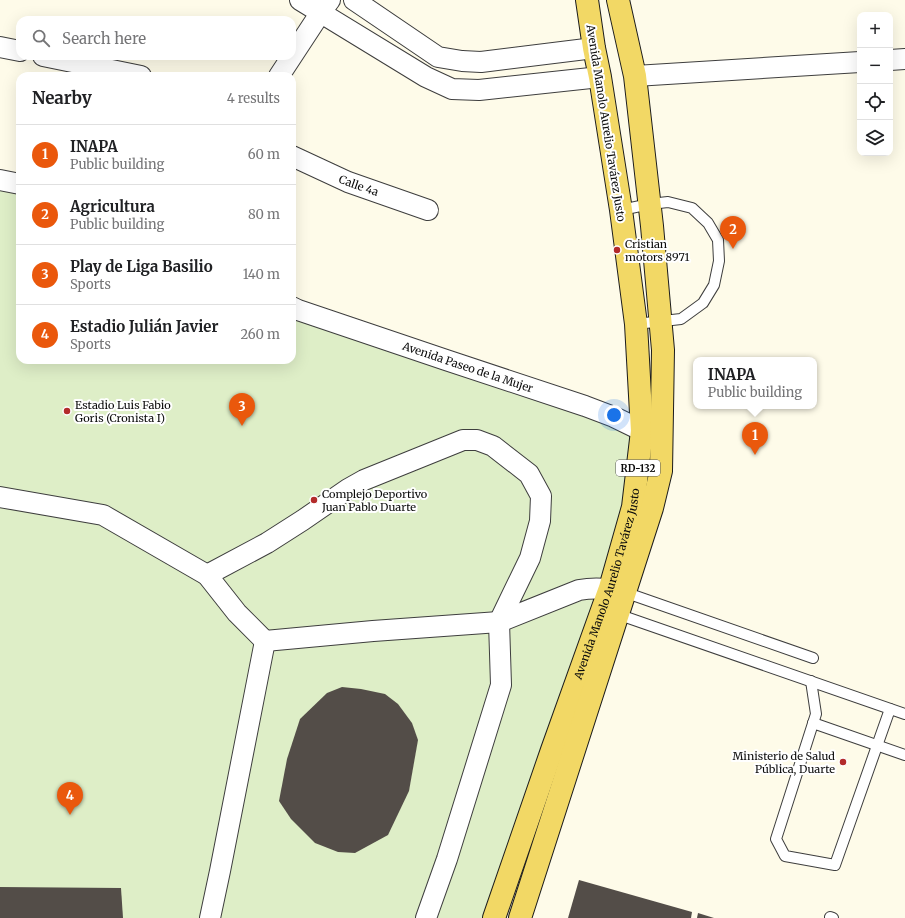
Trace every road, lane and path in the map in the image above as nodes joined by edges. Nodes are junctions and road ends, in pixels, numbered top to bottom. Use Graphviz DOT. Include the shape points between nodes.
graph roads {
  1 [pos="300,0"];
  2 [pos="354,0"];
  3 [pos="587,0"];
  4 [pos="618,0"];
  5 [pos="326,6"];
  6 [pos="0,47"];
  7 [pos="594,48"];
  8 [pos="16,50"];
  9 [pos="296,51"];
  10 [pos="905,59"];
  11 [pos="63,60"];
  12 [pos="290,60"];
  13 [pos="893,60"];
  14 [pos="857,62"];
  15 [pos="121,72"];
  16 [pos="282,72"];
  17 [pos="635,76"];
  18 [pos="600,77"];
  19 [pos="296,158"];
  20 [pos="0,180"];
  21 [pos="16,183"];
  22 [pos="650,204"];
  23 [pos="428,210"];
  24 [pos="621,210"];
  25 [pos="296,309"];
  26 [pos="661,321"];
  27 [pos="636,324"];
  28 [pos="642,431"];
  29 [pos="662,440"];
  30 [pos="0,497"];
  31 [pos="207,575"];
  32 [pos="617,590"];
  33 [pos="617,614"];
  34 [pos="499,622"];
  35 [pos="265,642"];
  36 [pos="813,658"];
  37 [pos="811,681"];
  38 [pos="890,709"];
  39 [pos="905,714"];
  40 [pos="814,723"];
  41 [pos="877,745"];
  42 [pos="905,755"];
  43 [pos="210,918"];
  44 [pos="426,918"];
  45 [pos="494,918"];
  46 [pos="520,918"];
  1 -- 5 [label="street"];
  2 -- 7 [label="street" via="438,57 481,62"];
  3 -- 7 [label="main road, Avenida Manolo Aurelio Tavárez Justo / RD-132"];
  4 -- 17 [label="main road, Avenida Manolo Aurelio Tavárez Justo / RD-132"];
  5 -- 9 [label="street"];
  5 -- 18 [label="street" via="426,77 452,89 479,90"];
  6 -- 8 [label="street"];
  7 -- 18 [label="main road, Avenida Manolo Aurelio Tavárez Justo / RD-132"];
  10 -- 13 [label="street"];
  11 -- 15 [label="street"];
  12 -- 16 [label="street"];
  14 -- 17 [label="street"];
  17 -- 22 [label="main road, Avenida Manolo Aurelio Tavárez Justo / RD-132"];
  18 -- 24 [label="main road, Avenida Manolo Aurelio Tavárez Justo / RD-132"];
  19 -- 23 [label="street, Calle 4a" via="348,182"];
  20 -- 21 [label="street"];
  22 -- 24 [label="lane"];
  22 -- 26 [label="main road, Avenida Manolo Aurelio Tavárez Justo / RD-132"];
  22 -- 26 [label="lane" via="668,202 692,208 708,223 718,240 719,261 714,285 703,303 681,319"];
  24 -- 27 [label="main road, Avenida Manolo Aurelio Tavárez Justo / RD-132"];
  25 -- 28 [label="street, Avenida Paseo de la Mujer" via="585,406"];
  26 -- 27 [label="lane"];
  26 -- 29 [label="main road, Avenida Manolo Aurelio Tavárez Justo / RD-132"];
  27 -- 28 [label="main road, Avenida Manolo Aurelio Tavárez Justo / RD-132"];
  28 -- 29 [label="street, Avenida Paseo de la Mujer"];
  28 -- 32 [label="main road, Avenida Manolo Aurelio Tavárez Justo / RD-132" via="633,507"];
  29 -- 32 [label="main road, Avenida Manolo Aurelio Tavárez Justo / RD-132" via="661,471 652,508"];
  30 -- 31 [label="street" via="103,515"];
  31 -- 34 [label="street" via="267,543 364,480 463,440 478,440 493,446 529,474 541,496 540,520 530,558"];
  31 -- 35 [label="street" via="237,613"];
  32 -- 33 [label="main road, Avenida Manolo Aurelio Tavárez Justo / RD-132"];
  32 -- 34 [label="street" via="579,590"];
  32 -- 36 [label="lane"];
  32 -- 45 [label="main road, Avenida Manolo Aurelio Tavárez Justo / RD-132" via="552,750"];
  33 -- 37 [label="lane"];
  33 -- 46 [label="main road, Avenida Manolo Aurelio Tavárez Justo / RD-132"];
  34 -- 35 [label="street" via="373,630"];
  34 -- 44 [label="street" via="501,684"];
  35 -- 43 [label="street"];
  37 -- 38 [label="lane"];
  37 -- 40 [label="lane" via="816,714"];
  38 -- 39 [label="lane"];
  38 -- 41 [label="lane"];
  40 -- 41 [label="lane"];
  40 -- 41 [label="lane" via="776,839 785,856 835,865"];
  41 -- 42 [label="lane"];
}
